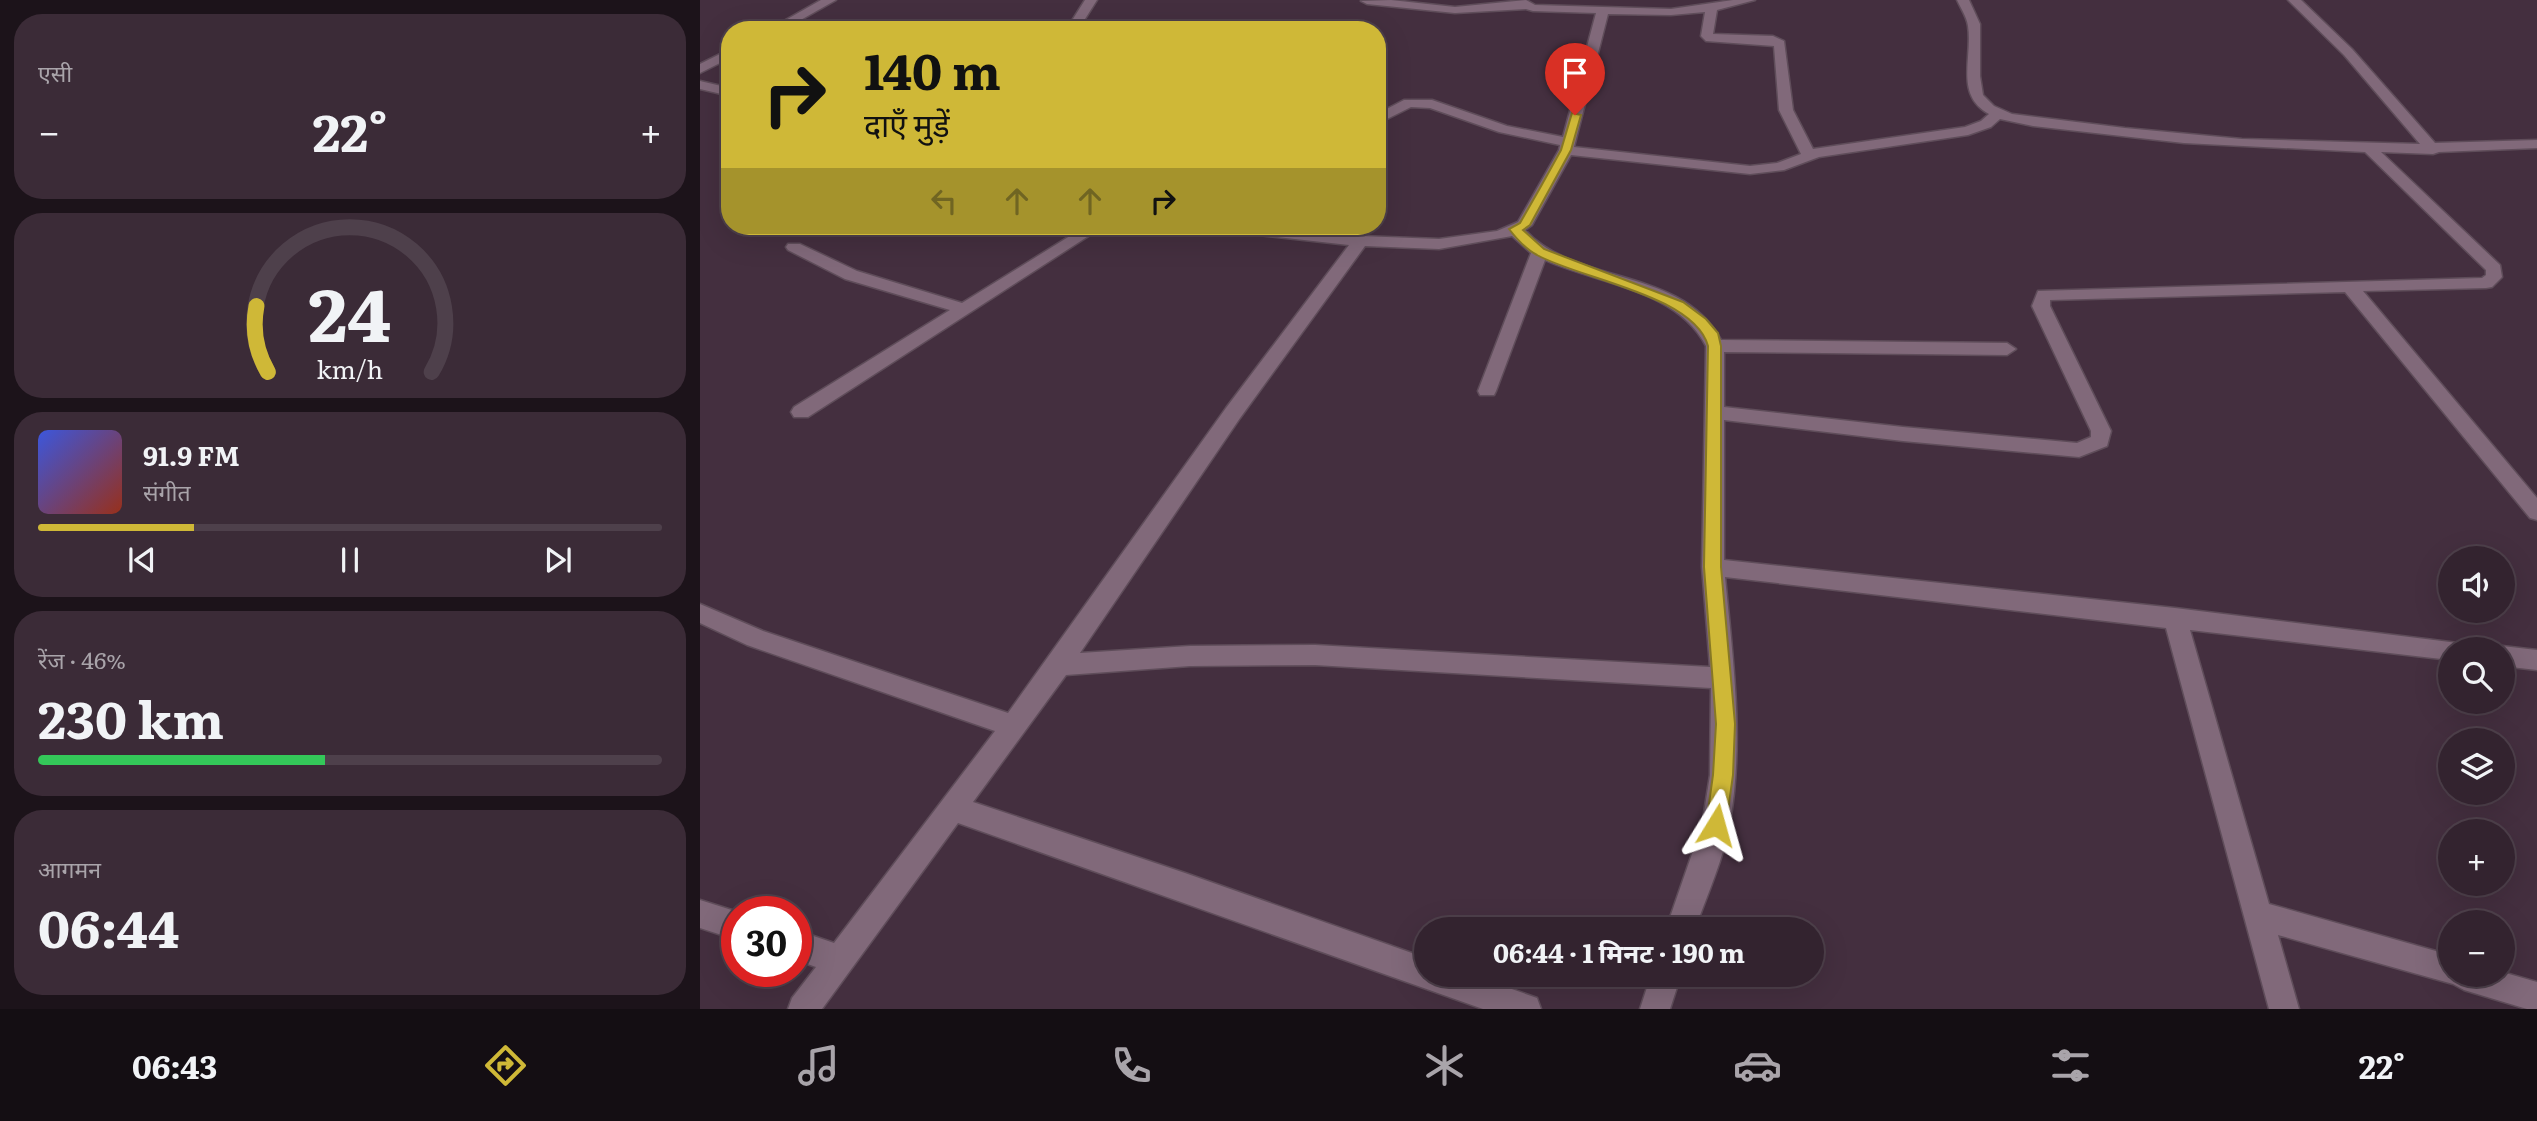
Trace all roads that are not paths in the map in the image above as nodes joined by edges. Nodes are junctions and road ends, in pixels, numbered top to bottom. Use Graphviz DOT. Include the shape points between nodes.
graph roads {
  1 [pos="830,0"];
  2 [pos="1091,0"];
  3 [pos="1749,0"];
  4 [pos="1963,0"];
  5 [pos="2294,0"];
  6 [pos="1367,1"];
  7 [pos="1520,3"];
  8 [pos="1712,8"];
  9 [pos="1603,10"];
  10 [pos="791,21"];
  11 [pos="1078,21"];
  12 [pos="721,58"];
  13 [pos="700,69"];
  14 [pos="700,85"];
  15 [pos="721,90"];
  16 [pos="1998,113"];
  17 [pos="1386,115"];
  18 [pos="2537,144"];
  19 [pos="1567,146"];
  20 [pos="2368,147"];
  21 [pos="2432,150"];
  22 [pos="1809,156"];
  23 [pos="1515,229"];
  24 [pos="1082,235"];
  25 [pos="1304,235"];
  26 [pos="1360,241"];
  27 [pos="794,247"];
  28 [pos="1540,252"];
  29 [pos="2349,286"];
  30 [pos="964,309"];
  31 [pos="1714,346"];
  32 [pos="2007,349"];
  33 [pos="1487,391"];
  34 [pos="801,412"];
  35 [pos="1714,412"];
  36 [pos="2537,512"];
  37 [pos="1713,567"];
  38 [pos="700,613"];
  39 [pos="2175,617"];
  40 [pos="2438,649"];
  41 [pos="2515,657"];
  42 [pos="2537,660"];
  43 [pos="1059,665"];
  44 [pos="1723,678"];
  45 [pos="1013,726"];
  46 [pos="952,808"];
  47 [pos="700,914"];
  48 [pos="2257,915"];
  49 [pos="1685,917"];
  50 [pos="721,921"];
  51 [pos="812,951"];
  52 [pos="839,960"];
  53 [pos="2438,967"];
  54 [pos="1414,969"];
  55 [pos="1464,987"];
  56 [pos="1662,987"];
  57 [pos="2504,987"];
  58 [pos="2537,997"];
  59 [pos="806,1008"];
  60 [pos="1526,1009"];
  61 [pos="1655,1009"];
  62 [pos="2284,1009"];
  1 -- 10 [label="street"];
  2 -- 11 [label="street"];
  3 -- 8 [label="street"];
  4 -- 16 [label="street" via="1973,24 1975,93 1988,109"];
  5 -- 21 [label="street" via="2348,52"];
  6 -- 7 [label="street" via="1455,10"];
  7 -- 9 [label="street"];
  8 -- 9 [label="street"];
  8 -- 22 [label="street" via="1710,38 1780,44 1786,110"];
  9 -- 19 [label="street"];
  12 -- 13 [label="street"];
  14 -- 15 [label="street"];
  16 -- 20 [label="street" via="2115,132 2269,146"];
  16 -- 22 [label="street" via="1968,131"];
  17 -- 19 [label="street" via="1409,103 1425,103"];
  18 -- 21 [label="street"];
  19 -- 22 [label="street" via="1750,170 1779,167"];
  19 -- 23 [label="street" via="1536,208 1524,225"];
  20 -- 21 [label="street"];
  20 -- 29 [label="street" via="2494,269 2494,277 2486,283"];
  23 -- 26 [label="street" via="1439,244"];
  23 -- 28 [label="street"];
  24 -- 30 [label="street"];
  25 -- 26 [label="street"];
  26 -- 43 [label="street" via="1233,412"];
  27 -- 30 [label="street" via="851,275"];
  28 -- 31 [label="street" via="1679,305 1702,321"];
  28 -- 33 [label="street"];
  29 -- 35 [label="street" via="2044,295 2041,306 2101,432 2100,441 2079,450"];
  29 -- 36 [label="street"];
  30 -- 34 [label="street"];
  31 -- 32 [label="street"];
  31 -- 35 [label="street"];
  35 -- 37 [label="street"];
  37 -- 39 [label="street"];
  37 -- 44 [label="street"];
  38 -- 45 [label="street" via="755,638"];
  39 -- 40 [label="street"];
  39 -- 48 [label="street"];
  41 -- 42 [label="street"];
  43 -- 44 [label="street" via="1190,656 1315,655"];
  43 -- 45 [label="street"];
  44 -- 49 [label="street" via="1723,762 1716,825"];
  45 -- 46 [label="street"];
  46 -- 52 [label="street"];
  46 -- 54 [label="street"];
  47 -- 50 [label="street"];
  48 -- 53 [label="street"];
  48 -- 62 [label="street"];
  51 -- 52 [label="street"];
  52 -- 59 [label="street"];
  55 -- 60 [label="street"];
  56 -- 61 [label="street"];
  57 -- 58 [label="street"];
}
